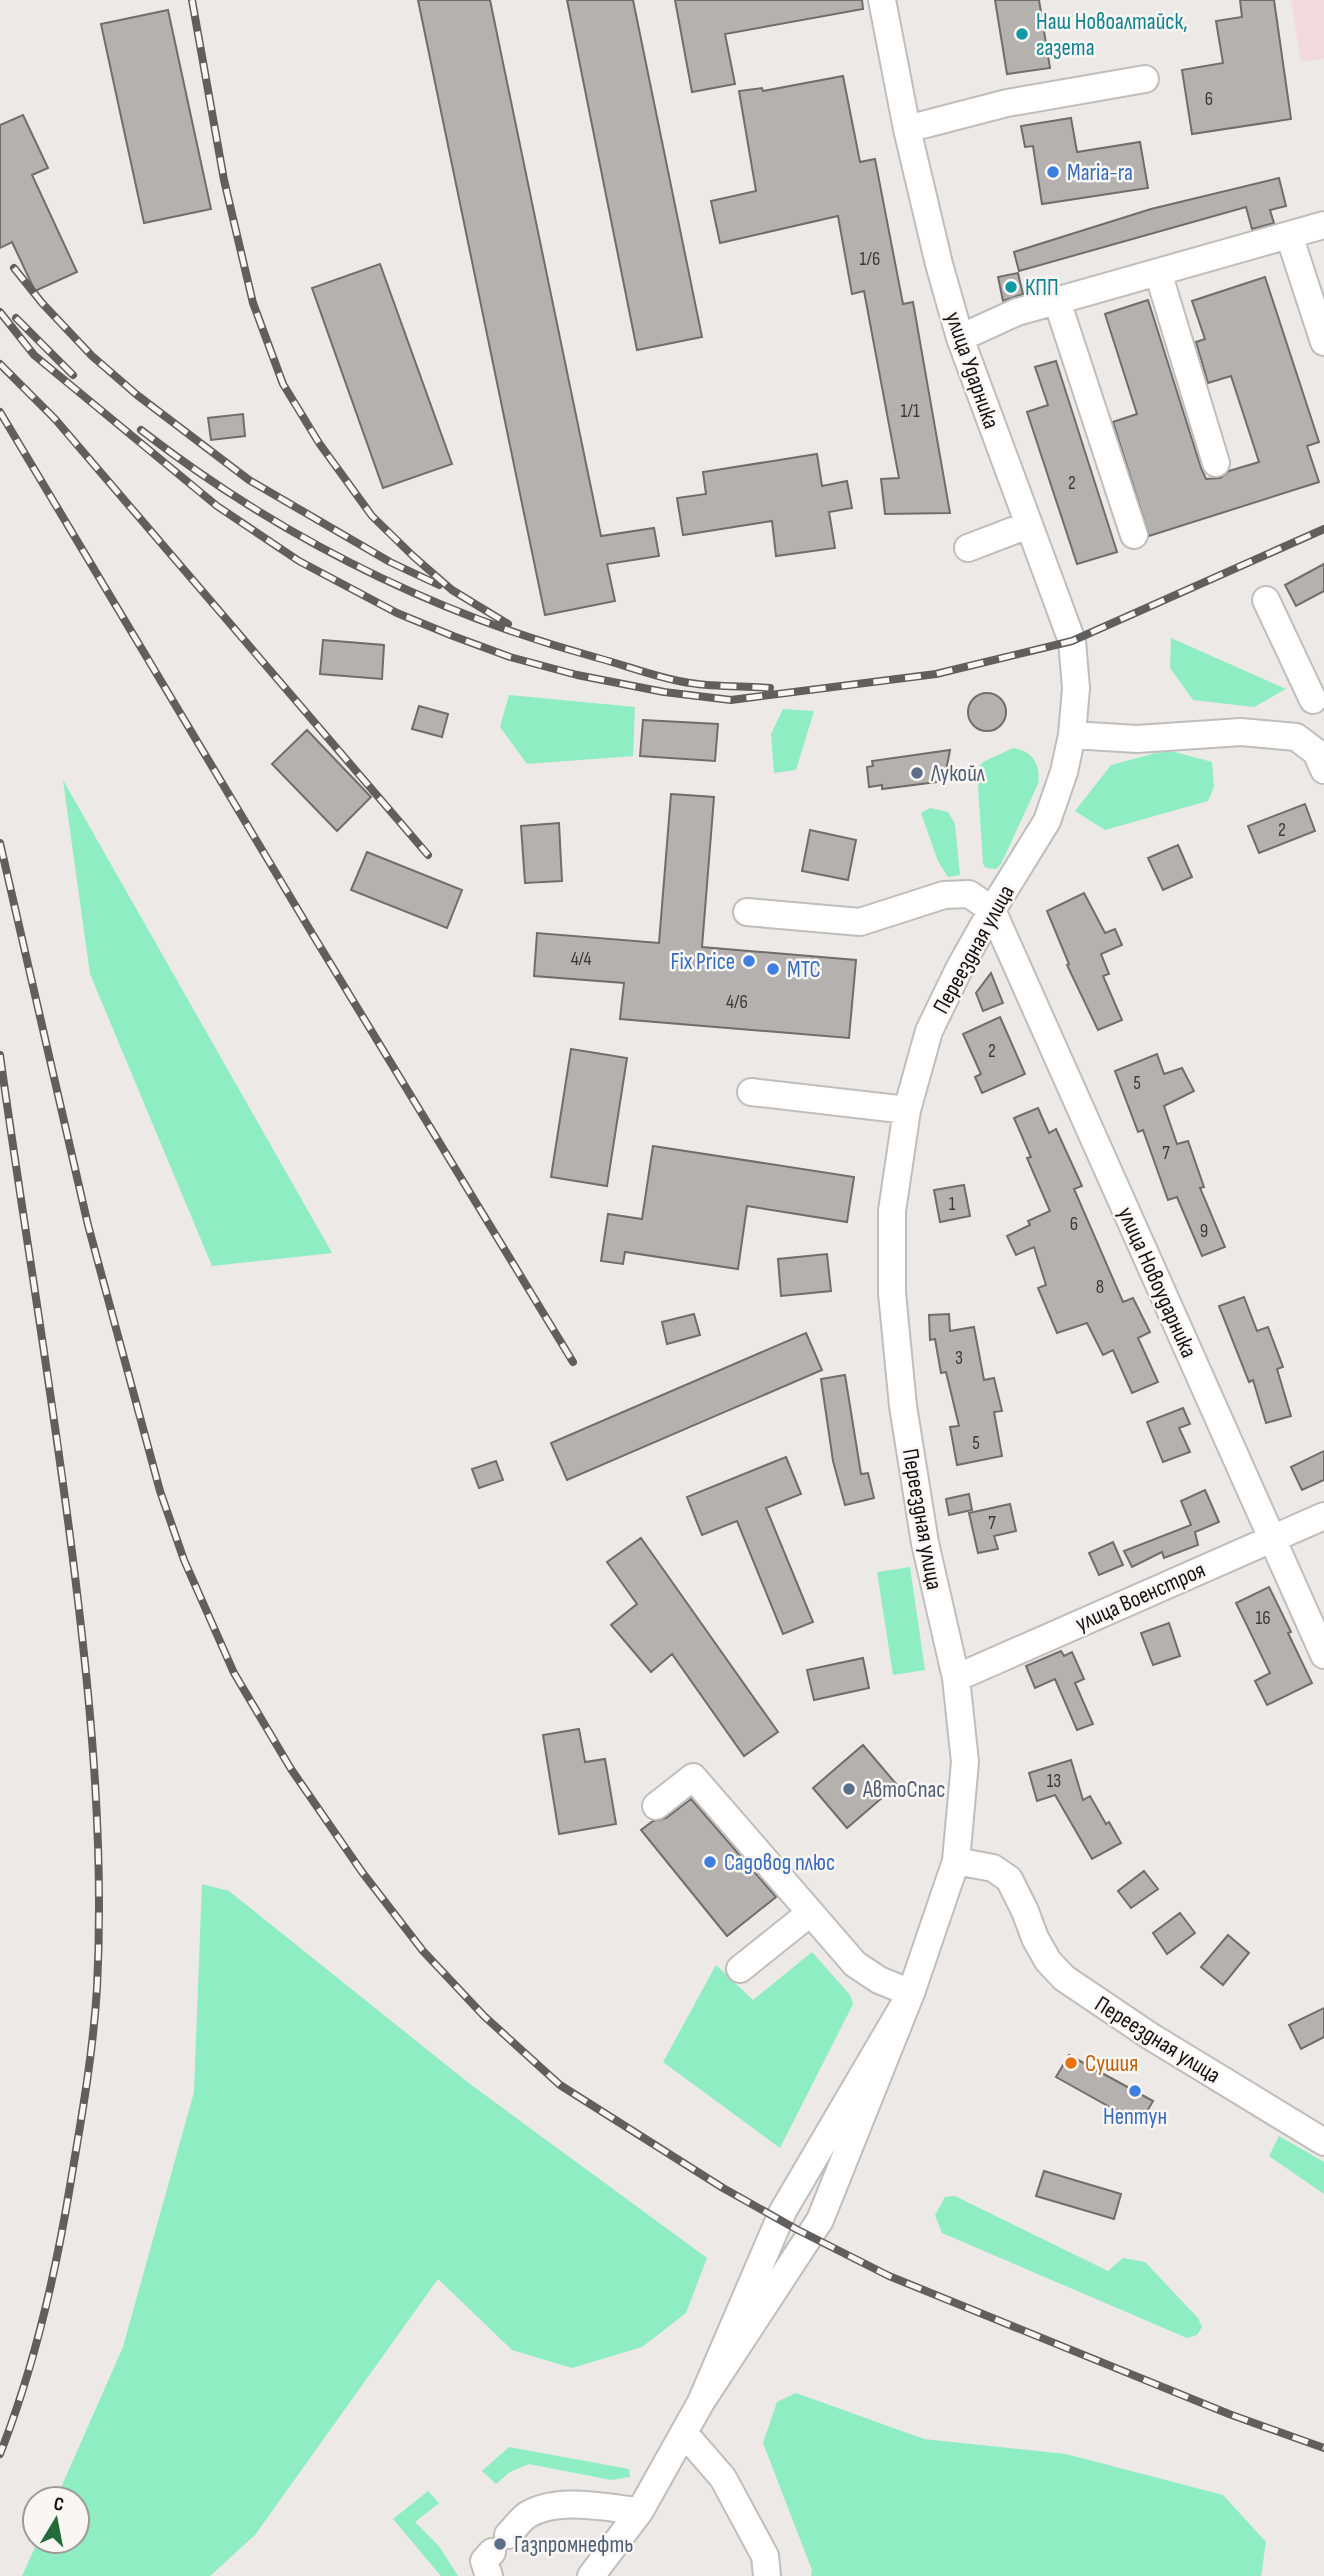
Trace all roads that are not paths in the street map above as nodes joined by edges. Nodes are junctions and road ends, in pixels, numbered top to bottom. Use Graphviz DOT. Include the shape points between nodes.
graph roads {
  1 [pos="882,0"];
  2 [pos="1145,79"];
  3 [pos="907,129"];
  4 [pos="1324,225"];
  5 [pos="1289,235"];
  6 [pos="1158,272"];
  7 [pos="1057,300"];
  8 [pos="960,338"];
  9 [pos="1324,342"];
  10 [pos="1216,463"];
  11 [pos="1028,525"];
  12 [pos="1134,536"];
  13 [pos="968,548"];
  14 [pos="1266,600"];
  15 [pos="1319,697"];
  16 [pos="1072,735"];
  17 [pos="1296,737"];
  18 [pos="1324,769"];
  19 [pos="992,910"];
  20 [pos="747,912"];
  21 [pos="751,1092"];
  22 [pos="907,1110"];
  23 [pos="1324,1516"];
  24 [pos="1272,1538"];
  25 [pos="1324,1655"];
  26 [pos="956,1678"];
  27 [pos="656,1806"];
  28 [pos="956,1861"];
  29 [pos="810,1913"];
  30 [pos="740,1969"];
  31 [pos="911,1993"];
  32 [pos="1324,2142"];
  33 [pos="701,2402"];
  34 [pos="684,2433"];
  35 [pos="640,2511"];
  36 [pos="496,2554"];
  37 [pos="591,2576"];
  38 [pos="767,2576"];
  1 -- 3 [label="street, улица Ударника"];
  2 -- 3 [label="street" via="1007,103"];
  3 -- 8 [label="street, улица Ударника"];
  4 -- 5 [label="street"];
  5 -- 6 [label="street"];
  5 -- 9 [label="street"];
  6 -- 7 [label="street"];
  6 -- 10 [label="street"];
  7 -- 8 [label="street"];
  7 -- 12 [label="street"];
  8 -- 11 [label="street, улица Ударника"];
  11 -- 13 [label="street"];
  11 -- 16 [label="street, улица Ударника" via="1072,640 1076,688"];
  14 -- 15 [label="street"];
  15 -- 17 [label="street"];
  16 -- 17 [label="street" via="1137,739 1241,732"];
  16 -- 19 [label="street, Переездная улица" via="1047,821"];
  17 -- 18 [label="street" via="1316,752"];
  19 -- 20 [label="street" via="969,894 944,895 860,922"];
  19 -- 22 [label="street, Переездная улица" via="929,1031"];
  19 -- 24 [label="street, улица Новоударника"];
  21 -- 22 [label="street"];
  22 -- 26 [label="street, Переездная улица" via="892,1210 892,1293 903,1406 925,1542"];
  23 -- 24 [label="street, улица Военстроя"];
  24 -- 25 [label="street, улица Новоударника"];
  24 -- 26 [label="street, улица Военстроя"];
  26 -- 28 [label="street, Переездная улица" via="965,1762"];
  27 -- 29 [label="street" via="693,1777"];
  28 -- 31 [label="street"];
  28 -- 32 [label="street, Переездная улица" via="993,1868 1009,1879 1035,1938 1063,1978"];
  29 -- 30 [label="street"];
  29 -- 31 [label="street" via="855,1964"];
  31 -- 33 [label="street" via="783,2211"];
  31 -- 33 [label="street" via="820,2220"];
  33 -- 34 [label="street"];
  34 -- 35 [label="street"];
  34 -- 38 [label="street" via="723,2478 765,2556"];
  35 -- 36 [label="street" via="564,2505 544,2508 526,2516"];
  35 -- 37 [label="street"];
}
